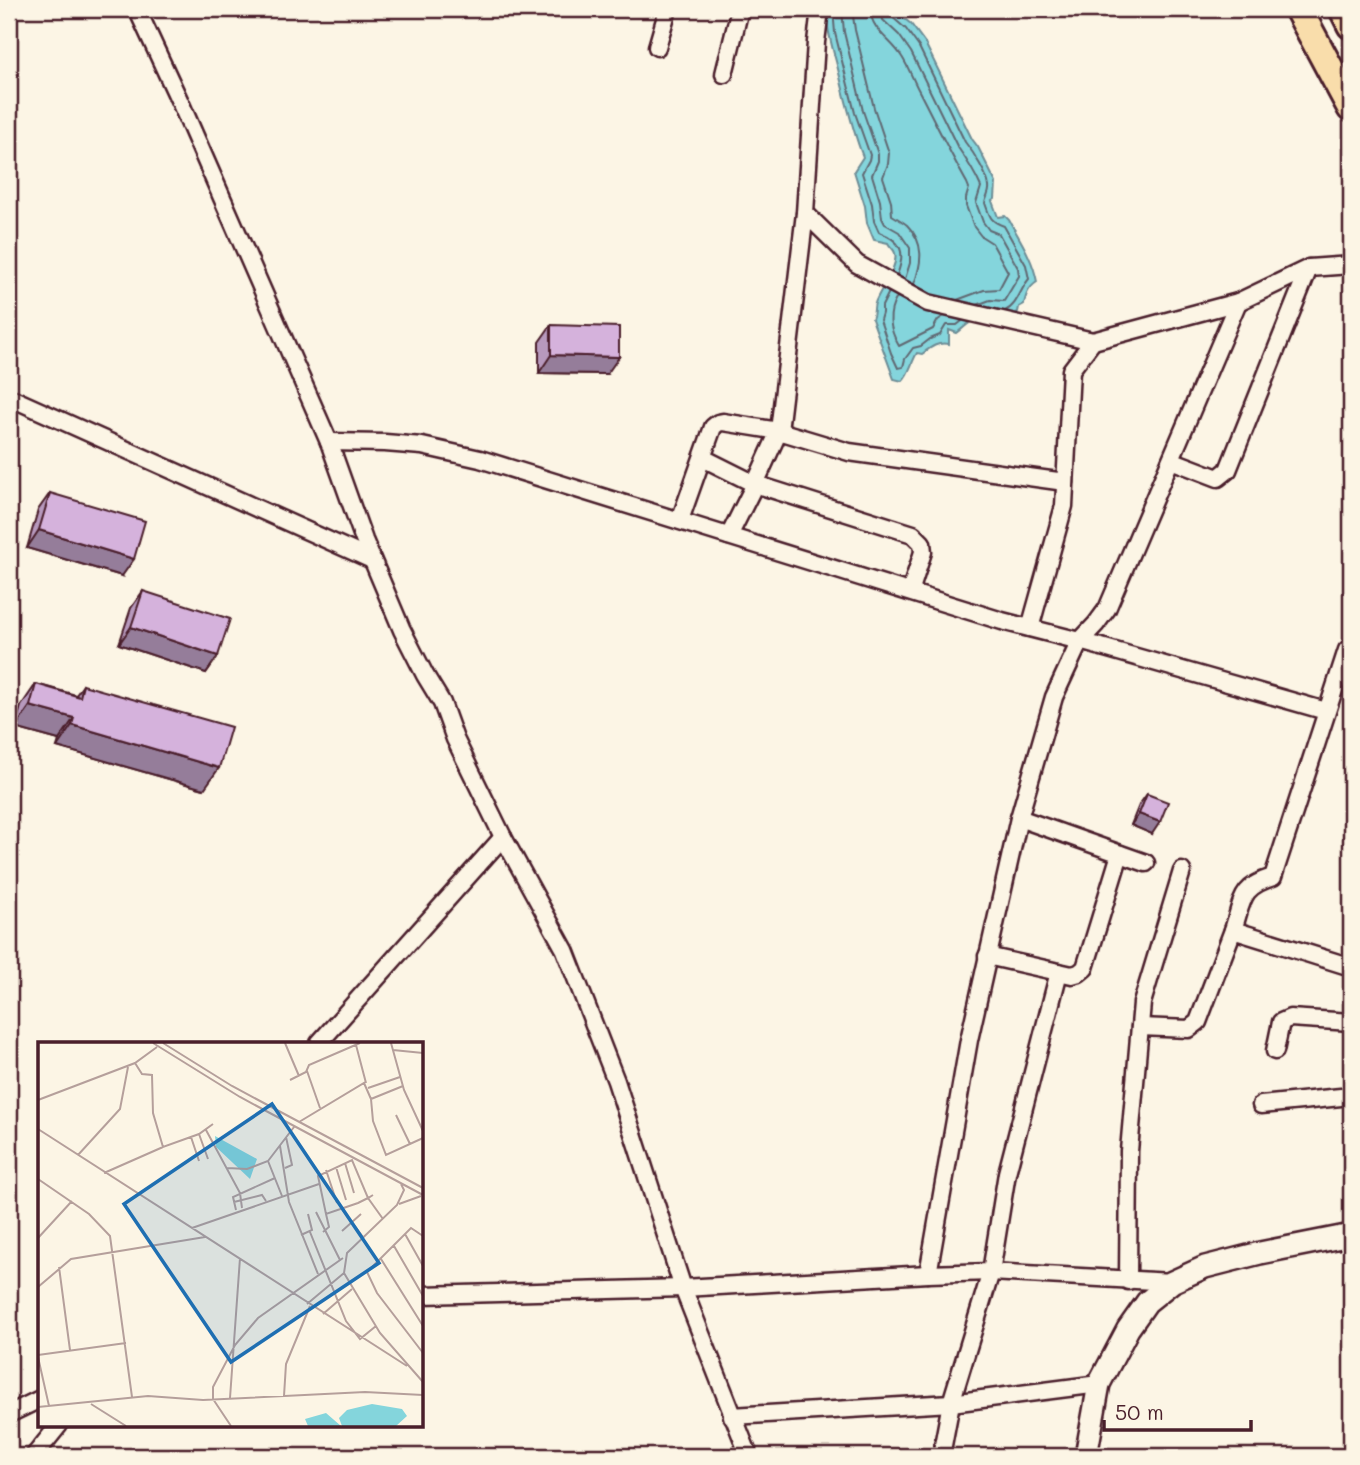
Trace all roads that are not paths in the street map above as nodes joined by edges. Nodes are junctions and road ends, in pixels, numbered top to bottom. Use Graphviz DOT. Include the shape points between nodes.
graph roads {
  1 [pos="137,9"];
  2 [pos="667,9"];
  3 [pos="740,9"];
  4 [pos="820,9"];
  5 [pos="1298,9"];
  6 [pos="1343,9"];
  7 [pos="1351,25"];
  8 [pos="657,47"];
  9 [pos="724,74"];
  10 [pos="1351,108"];
  11 [pos="805,213"];
  12 [pos="1351,265"];
  13 [pos="1309,268"];
  14 [pos="1238,302"];
  15 [pos="1093,341"];
  16 [pos="9,397"];
  17 [pos="779,431"];
  18 [pos="329,442"];
  19 [pos="702,458"];
  20 [pos="1171,460"];
  21 [pos="1065,482"];
  22 [pos="755,484"];
  23 [pos="680,520"];
  24 [pos="729,536"];
  25 [pos="372,560"];
  26 [pos="911,592"];
  27 [pos="1030,628"];
  28 [pos="1080,641"];
  29 [pos="1351,647"];
  30 [pos="1326,711"];
  31 [pos="1019,818"];
  32 [pos="503,837"];
  33 [pos="1120,854"];
  34 [pos="1146,863"];
  35 [pos="1182,871"];
  36 [pos="1233,930"];
  37 [pos="987,956"];
  38 [pos="1351,967"];
  39 [pos="1059,972"];
  40 [pos="1351,1022"];
  41 [pos="1140,1027"];
  42 [pos="320,1042"];
  43 [pos="1275,1051"];
  44 [pos="1351,1096"];
  45 [pos="1261,1105"];
  46 [pos="1351,1235"];
  47 [pos="991,1272"];
  48 [pos="928,1274"];
  49 [pos="1128,1281"];
  50 [pos="1172,1282"];
  51 [pos="683,1288"];
  52 [pos="424,1294"];
  53 [pos="1099,1384"];
  54 [pos="38,1400"];
  55 [pos="951,1403"];
  56 [pos="9,1414"];
  57 [pos="732,1416"];
  58 [pos="58,1426"];
  59 [pos="747,1451"];
  60 [pos="34,1456"];
  61 [pos="730,1456"];
  62 [pos="941,1456"];
  63 [pos="1086,1456"];
  1 -- 18 [label="street"];
  2 -- 8 [label="street"];
  3 -- 9 [label="street"];
  4 -- 11 [label="street"];
  5 -- 10 [label="main road"];
  6 -- 7 [label="main road"];
  11 -- 15 [label="street" via="858,264 928,303"];
  11 -- 17 [label="street"];
  12 -- 13 [label="street"];
  13 -- 14 [label="street"];
  13 -- 20 [label="street" via="1228,470 1218,478"];
  14 -- 15 [label="street"];
  14 -- 20 [label="street"];
  15 -- 21 [label="street" via="1071,370"];
  16 -- 25 [label="street"];
  17 -- 19 [label="street" via="718,423"];
  17 -- 21 [label="street" via="849,452"];
  17 -- 22 [label="street"];
  18 -- 23 [label="street" via="422,446"];
  18 -- 25 [label="street"];
  19 -- 22 [label="street"];
  19 -- 23 [label="street"];
  20 -- 28 [label="street" via="1107,609"];
  21 -- 27 [label="street" via="1064,506"];
  22 -- 24 [label="street"];
  22 -- 26 [label="street" via="914,534 923,552"];
  23 -- 24 [label="street"];
  24 -- 26 [label="street"];
  25 -- 32 [label="street"];
  26 -- 27 [label="street"];
  27 -- 28 [label="street"];
  28 -- 30 [label="street"];
  28 -- 31 [label="street" via="1054,697"];
  29 -- 30 [label="street"];
  30 -- 36 [label="street" via="1273,877 1248,888"];
  31 -- 33 [label="street"];
  31 -- 37 [label="street"];
  32 -- 42 [label="street"];
  32 -- 51 [label="street" via="565,950 616,1082"];
  33 -- 34 [label="street"];
  33 -- 39 [label="street" via="1086,968 1079,974"];
  35 -- 41 [label="street" via="1142,1003"];
  36 -- 38 [label="street"];
  36 -- 41 [label="street" via="1198,1022 1189,1029"];
  37 -- 39 [label="street"];
  37 -- 48 [label="street"];
  39 -- 47 [label="street" via="1007,1173"];
  40 -- 43 [label="street" via="1290,1018 1281,1022"];
  41 -- 49 [label="street" via="1129,1151"];
  44 -- 45 [label="street"];
  46 -- 50 [label="street" via="1205,1267"];
  47 -- 48 [label="street"];
  47 -- 49 [label="street"];
  47 -- 55 [label="street"];
  48 -- 51 [label="street"];
  49 -- 50 [label="street"];
  50 -- 53 [label="street" via="1147,1302"];
  51 -- 52 [label="street"];
  51 -- 57 [label="street"];
  53 -- 55 [label="street"];
  53 -- 63 [label="street"];
  54 -- 56 [label="street"];
  55 -- 57 [label="street"];
  55 -- 62 [label="street"];
  57 -- 59 [label="street"];
  58 -- 60 [label="street"];
  59 -- 61 [label="street"];
}
